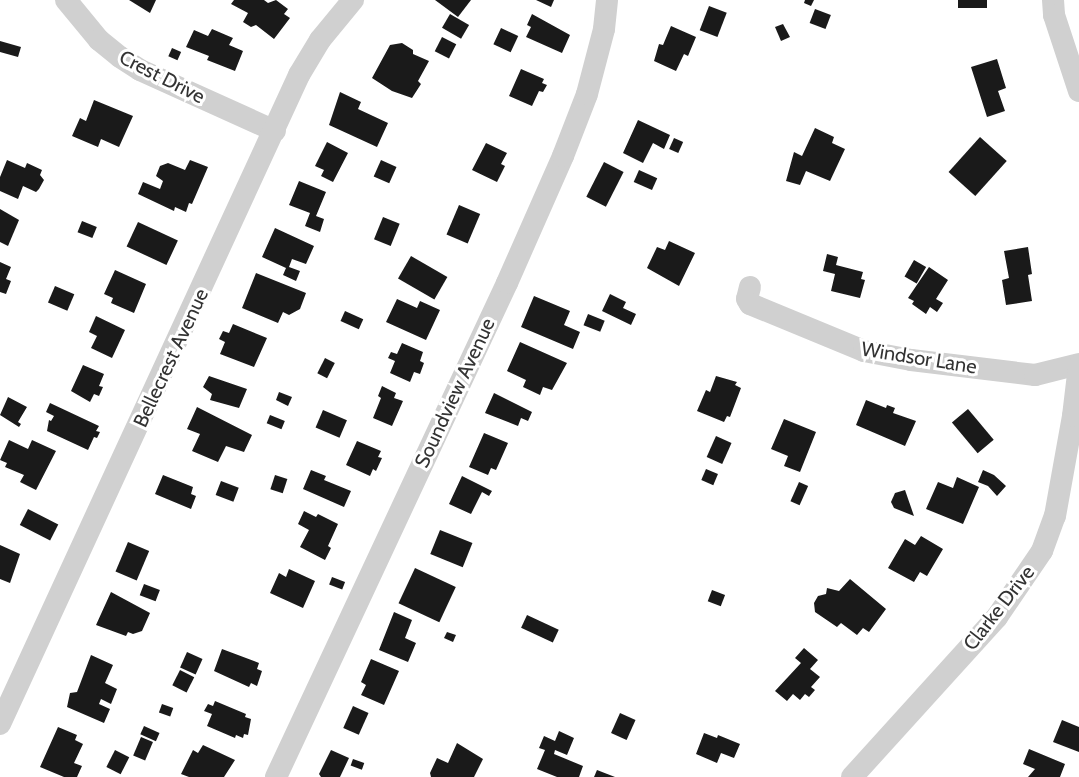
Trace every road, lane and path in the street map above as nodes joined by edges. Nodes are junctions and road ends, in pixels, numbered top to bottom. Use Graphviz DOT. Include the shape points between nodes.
graph roads {
  1 [pos="66,0"];
  2 [pos="353,0"];
  3 [pos="607,0"];
  4 [pos="1053,0"];
  5 [pos="1079,91"];
  6 [pos="275,131"];
  7 [pos="750,286"];
  8 [pos="1079,365"];
  9 [pos="0,724"];
  10 [pos="276,777"];
  11 [pos="852,777"];
  1 -- 6 [label="street, Crest Drive" via="99,40 140,70"];
  2 -- 6 [label="street, Bellecrest Avenue" via="320,40 299,75"];
  3 -- 10 [label="street, Soundview Avenue" via="604,29 587,94 563,156"];
  4 -- 5 [label="street" via="1054,15"];
  6 -- 9 [label="street, Bellecrest Avenue"];
  7 -- 8 [label="street, Windsor Lane" via="750,304 864,351 1035,375"];
  8 -- 11 [label="street, Clarke Drive" via="1055,516 1042,551 997,617"];
}
